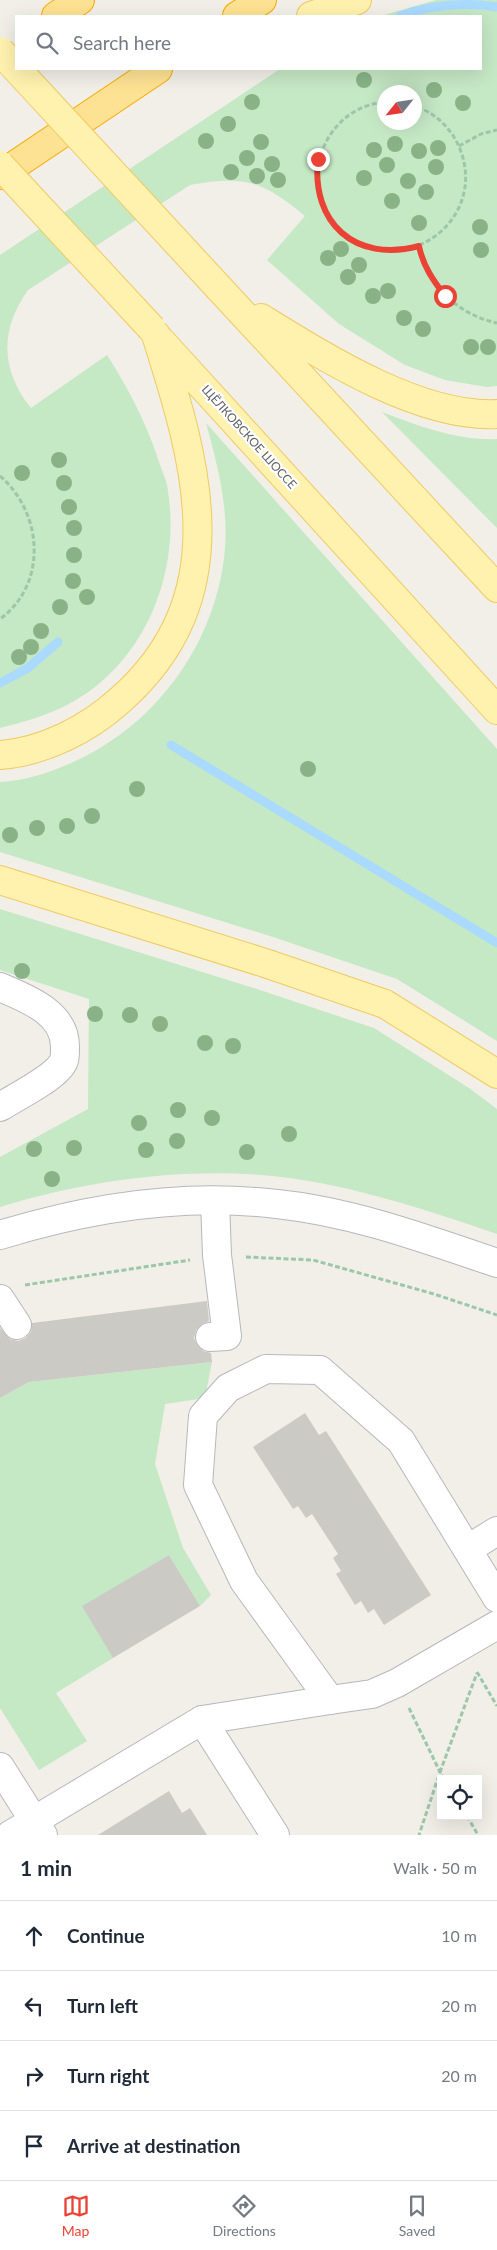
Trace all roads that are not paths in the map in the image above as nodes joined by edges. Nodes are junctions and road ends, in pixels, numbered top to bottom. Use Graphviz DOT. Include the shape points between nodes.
graph roads {
  1 [pos="80,0"];
  2 [pos="262,0"];
  3 [pos="357,0"];
  4 [pos="58,15"];
  5 [pos="239,15"];
  6 [pos="314,15"];
  7 [pos="15,44"];
  8 [pos="0,53"];
  9 [pos="15,69"];
  10 [pos="16,70"];
  11 [pos="158,70"];
  12 [pos="0,165"];
  13 [pos="0,175"];
  14 [pos="225,294"];
  15 [pos="154,332"];
  16 [pos="497,414"];
  17 [pos="497,588"];
  18 [pos="497,710"];
  19 [pos="0,755"];
  20 [pos="0,880"];
  21 [pos="0,987"];
  22 [pos="497,1074"];
  23 [pos="0,1107"];
  24 [pos="215,1201"];
  25 [pos="0,1235"];
  26 [pos="497,1263"];
  27 [pos="0,1298"];
  28 [pos="18,1325"];
  29 [pos="210,1337"];
  30 [pos="497,1531"];
  31 [pos="468,1549"];
  32 [pos="497,1598"];
  33 [pos="497,1625"];
  34 [pos="330,1700"];
  35 [pos="202,1720"];
  36 [pos="0,1767"];
  37 [pos="39,1828"];
  38 [pos="10,1835"];
  39 [pos="275,1835"];
  1 -- 4 [label="highway"];
  2 -- 5 [label="highway"];
  3 -- 6 [label="main road"];
  7 -- 8 [label="highway"];
  8 -- 9 [label="main road, bridge"];
  10 -- 14 [label="main road, bridge"];
  11 -- 13 [label="highway"];
  12 -- 15 [label="main road, ЩЁЛКОВСКОЕ ШОССЕ, bridge"];
  14 -- 16 [label="main road" via="321,355 393,390 438,407"];
  14 -- 17 [label="main road"];
  15 -- 18 [label="main road, ЩЁЛКОВСКОЕ ШОССЕ"];
  15 -- 19 [label="main road" via="179,408 198,517 197,554 190,591 177,626 158,658 135,687 107,712 75,732 41,746"];
  20 -- 22 [label="main road" via="385,1004"];
  21 -- 23 [label="street" via="30,1000 53,1015 66,1038 66,1053 65,1061 57,1071"];
  24 -- 25 [label="street" via="138,1206 76,1215"];
  24 -- 26 [label="street" via="278,1204 344,1216"];
  24 -- 29 [label="street" via="217,1255 227,1336"];
  27 -- 28 [label="street"];
  30 -- 31 [label="street"];
  31 -- 32 [label="street"];
  31 -- 34 [label="street" via="401,1442 320,1370 266,1369 228,1388 203,1416 198,1485 244,1581"];
  33 -- 34 [label="street" via="397,1683 372,1694"];
  34 -- 35 [label="street"];
  35 -- 37 [label="street"];
  35 -- 39 [label="street"];
  36 -- 37 [label="street"];
  37 -- 38 [label="street"];
}
